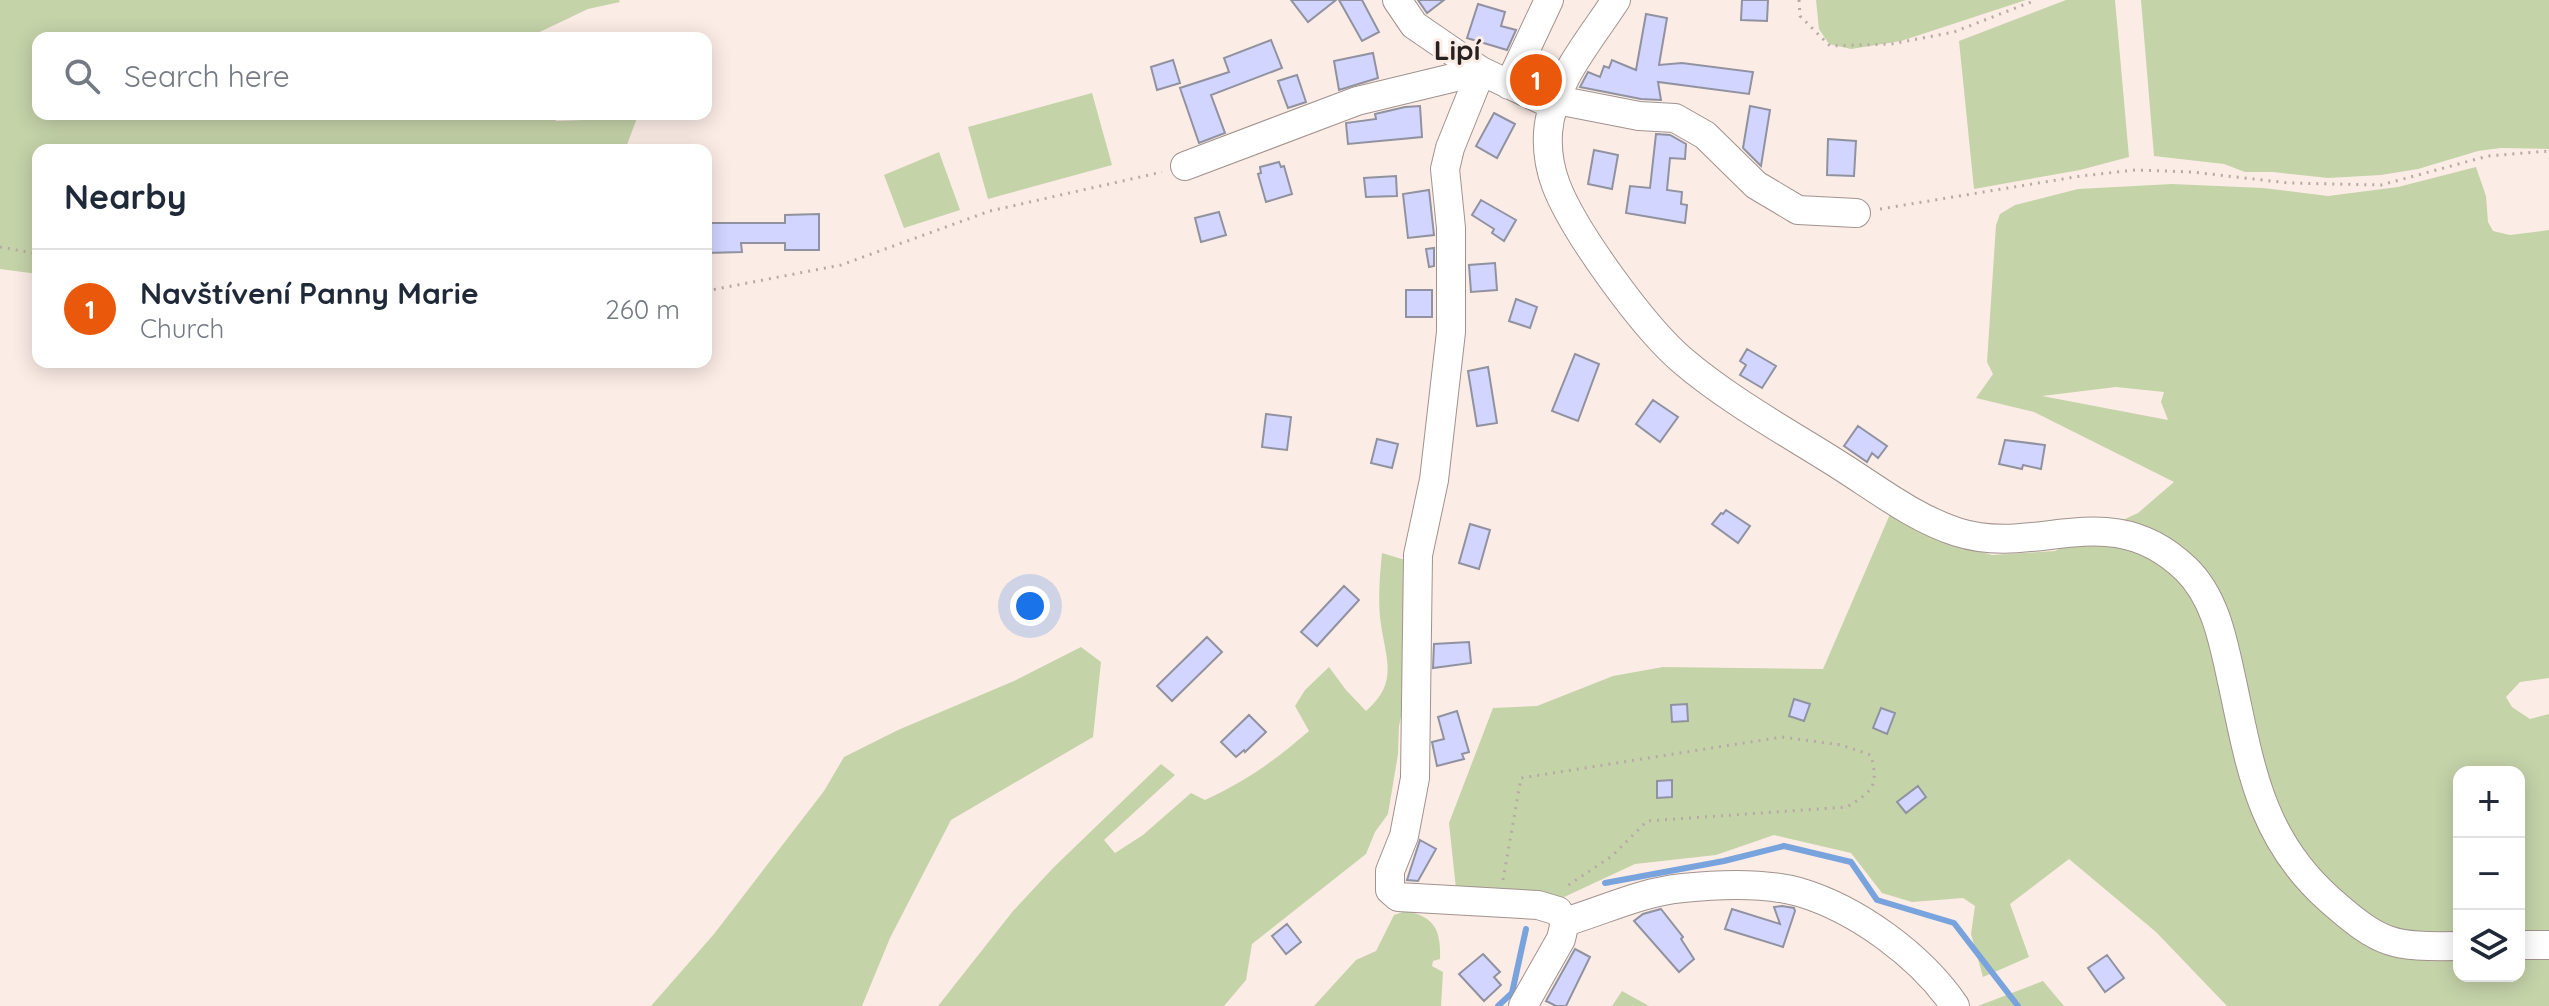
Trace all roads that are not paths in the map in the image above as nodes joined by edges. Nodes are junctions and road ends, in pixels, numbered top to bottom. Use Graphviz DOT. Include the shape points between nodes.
graph roads {
  1 [pos="1397,0"];
  2 [pos="1549,0"];
  3 [pos="1616,0"];
  4 [pos="1481,71"];
  5 [pos="1509,85"];
  6 [pos="1556,103"];
  7 [pos="1185,166"];
  8 [pos="1856,213"];
  9 [pos="1565,922"];
  10 [pos="2525,945"];
  11 [pos="2549,945"];
  12 [pos="2453,946"];
  13 [pos="1523,1006"];
  14 [pos="1954,1006"];
  1 -- 4 [label="street" via="1414,25"];
  2 -- 5 [label="street"];
  3 -- 6 [label="street" via="1572,67"];
  4 -- 5 [label="street"];
  4 -- 7 [label="street" via="1357,101"];
  4 -- 9 [label="street" via="1445,169 1451,332 1434,480 1418,555 1415,778 1404,836 1390,871 1390,890 1398,897 1538,905 1558,911"];
  5 -- 6 [label="street"];
  6 -- 8 [label="street" via="1675,118 1705,135 1756,185 1798,210"];
  6 -- 12 [label="street" via="1549,154 1565,204 1601,261 1672,351 1725,391 1929,521 1959,533 1994,537 2106,530 2168,554 2211,604 2259,796 2294,861 2371,934 2404,945"];
  9 -- 13 [label="street" via="1561,939"];
  9 -- 14 [label="street" via="1681,888 1761,885 1800,893 1887,938 1938,981"];
  10 -- 11 [label="street"];
}
